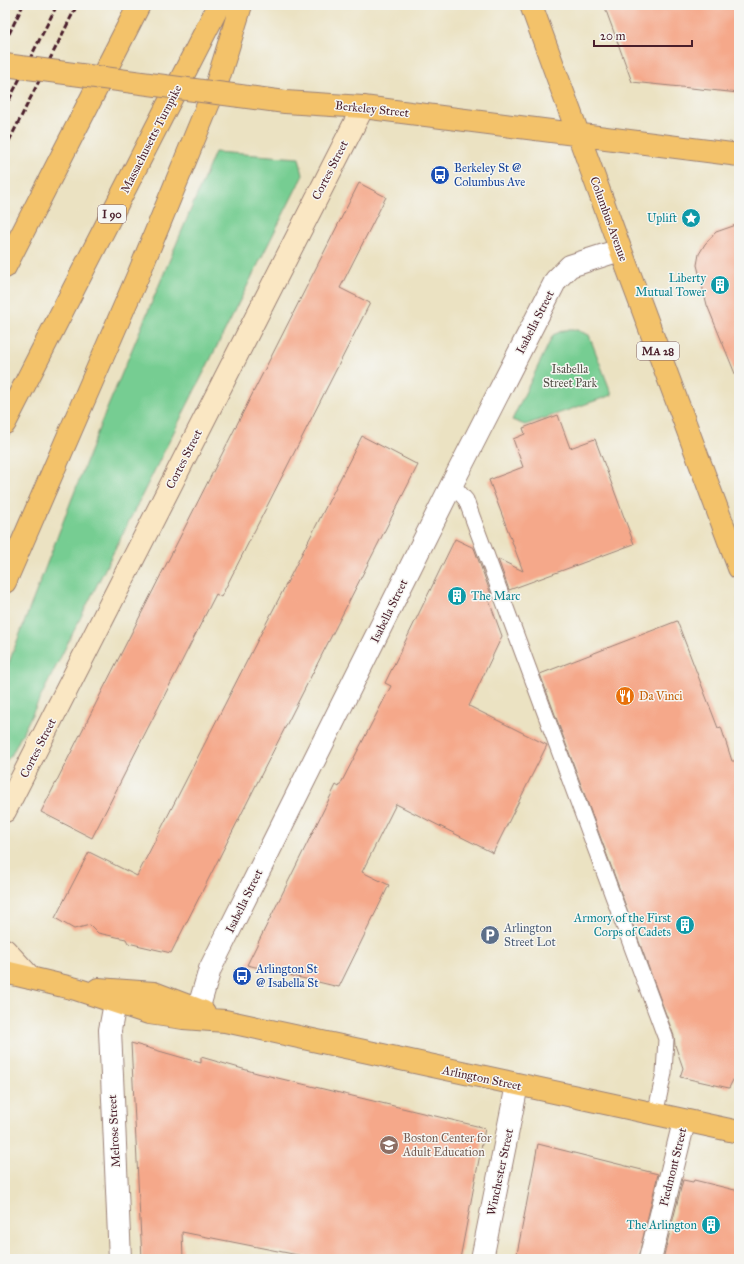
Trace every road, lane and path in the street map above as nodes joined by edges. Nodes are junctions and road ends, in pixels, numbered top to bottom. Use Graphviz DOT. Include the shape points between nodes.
graph roads {
  1 [pos="139,5"];
  2 [pos="219,5"];
  3 [pos="240,5"];
  4 [pos="531,5"];
  5 [pos="5,65"];
  6 [pos="363,107"];
  7 [pos="579,133"];
  8 [pos="739,155"];
  9 [pos="620,250"];
  10 [pos="5,267"];
  11 [pos="5,423"];
  12 [pos="452,484"];
  13 [pos="739,568"];
  14 [pos="5,582"];
  15 [pos="5,811"];
  16 [pos="5,950"];
  17 [pos="5,972"];
  18 [pos="31,978"];
  19 [pos="76,988"];
  20 [pos="115,1003"];
  21 [pos="198,1010"];
  22 [pos="225,1021"];
  23 [pos="517,1085"];
  24 [pos="655,1115"];
  25 [pos="684,1122"];
  26 [pos="739,1132"];
  27 [pos="120,1259"];
  28 [pos="482,1259"];
  29 [pos="650,1259"];
  1 -- 10 [label="main road"];
  2 -- 11 [label="main road, Massachusetts Turnpike / I 90"];
  3 -- 14 [label="main road" via="217,83 139,273"];
  4 -- 7 [label="main road, Columbus Avenue / MA 28"];
  5 -- 6 [label="main road, Berkeley Street, bridge" via="285,102"];
  6 -- 7 [label="main road, Berkeley Street"];
  6 -- 15 [label="street, Cortes Street"];
  7 -- 8 [label="main road, Berkeley Street"];
  7 -- 9 [label="main road, Columbus Avenue / MA 28"];
  9 -- 12 [label="street, Isabella Street" via="570,266 556,280"];
  9 -- 13 [label="main road, Columbus Avenue / MA 28"];
  12 -- 21 [label="street, Isabella Street" via="210,969"];
  12 -- 24 [label="lane" via="466,500 666,1039 664,1073"];
  16 -- 18 [label="street"];
  17 -- 18 [label="main road, Arlington Street"];
  18 -- 19 [label="main road, Arlington Street"];
  19 -- 20 [label="main road, Arlington Street"];
  19 -- 21 [label="main road, Arlington Street" via="154,994"];
  20 -- 22 [label="main road, Arlington Street" via="149,1013"];
  20 -- 27 [label="street, Melrose Street" via="110,1030"];
  21 -- 22 [label="main road, Arlington Street"];
  22 -- 23 [label="main road, Arlington Street"];
  23 -- 24 [label="main road, Arlington Street"];
  23 -- 28 [label="street, Winchester Street"];
  24 -- 25 [label="main road, Arlington Street"];
  25 -- 26 [label="main road, Arlington Street"];
  25 -- 29 [label="street, Piedmont Street"];
}
